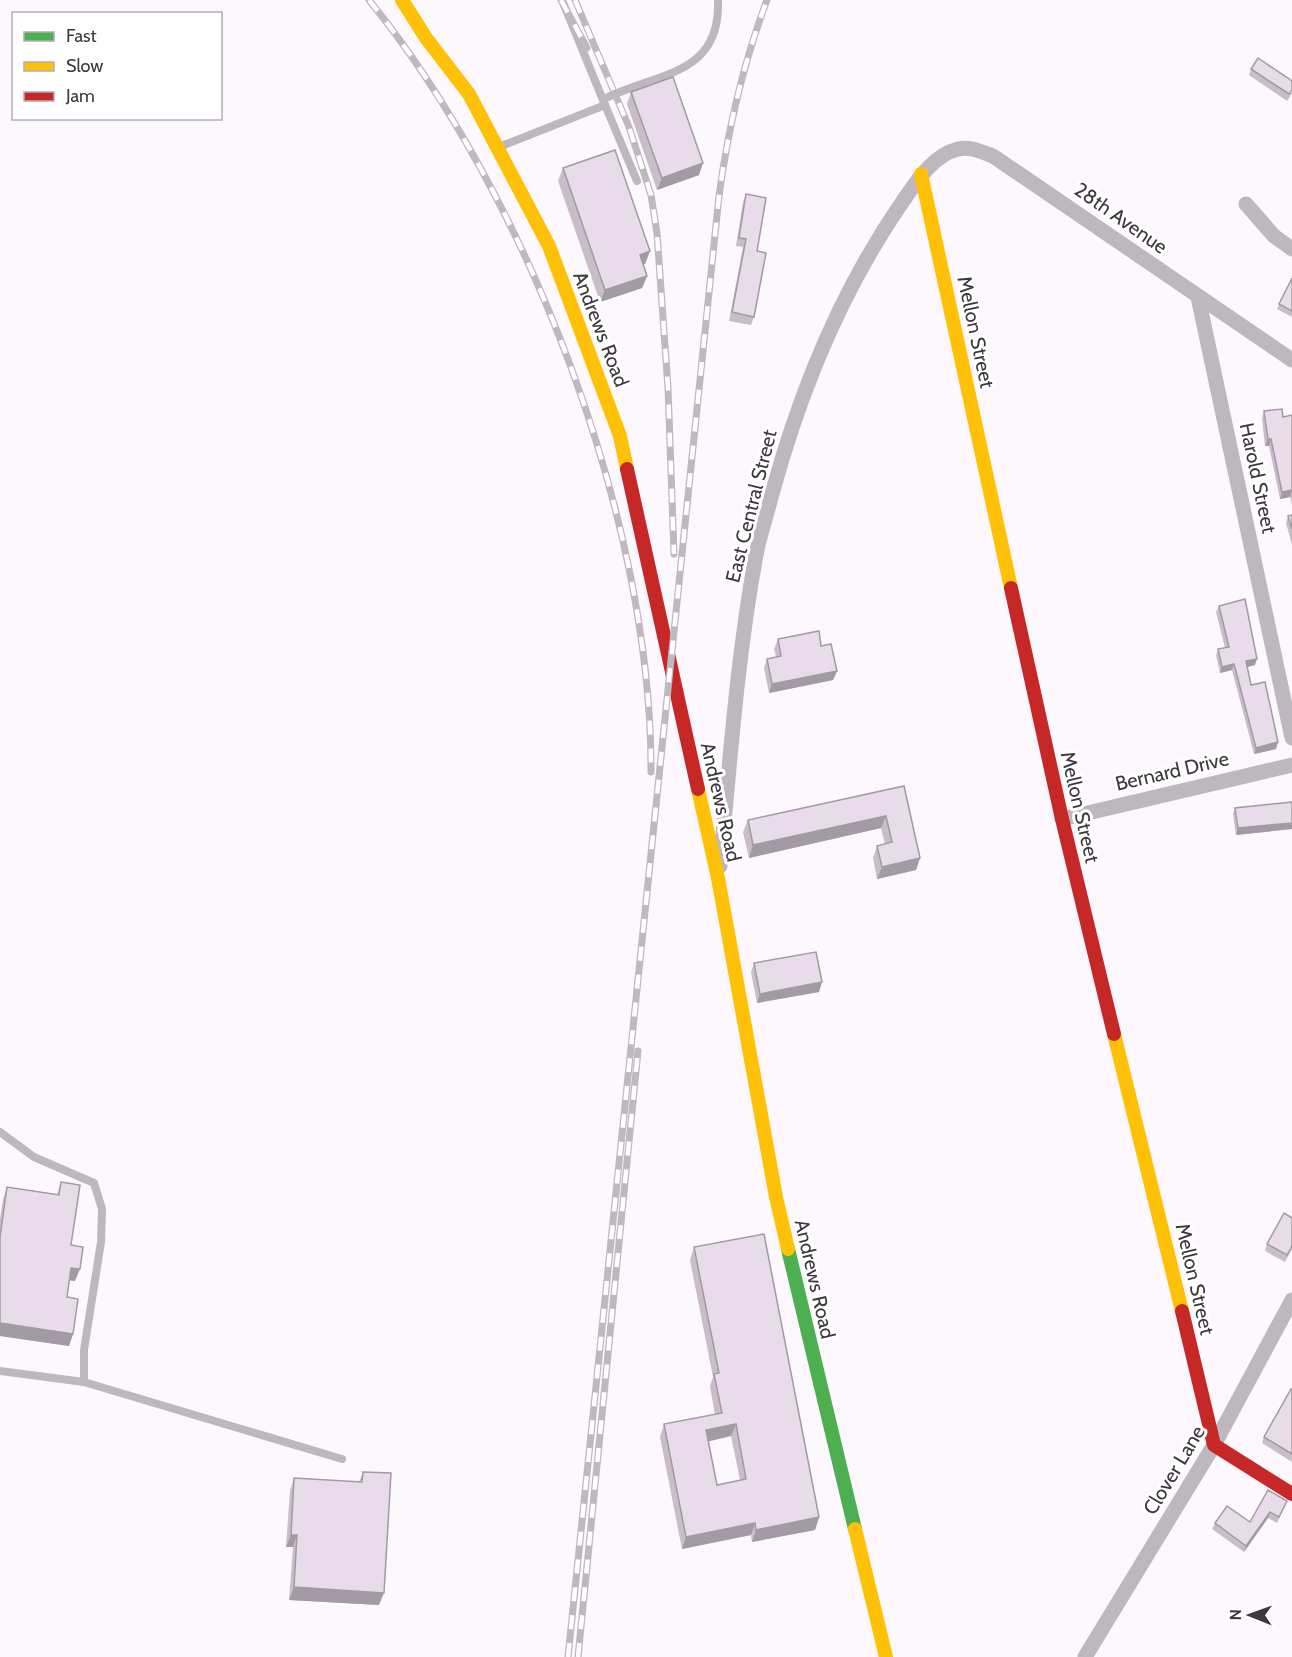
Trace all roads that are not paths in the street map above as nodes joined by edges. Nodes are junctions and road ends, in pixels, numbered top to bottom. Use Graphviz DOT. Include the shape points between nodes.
graph roads {
  1 [pos="402,0"];
  2 [pos="562,0"];
  3 [pos="718,0"];
  4 [pos="605,102"];
  5 [pos="498,147"];
  6 [pos="921,174"];
  7 [pos="637,181"];
  8 [pos="1246,204"];
  9 [pos="1292,249"];
  10 [pos="1198,297"];
  11 [pos="1292,360"];
  12 [pos="1292,738"];
  13 [pos="1292,765"];
  14 [pos="1062,819"];
  15 [pos="718,878"];
  16 [pos="0,1132"];
  17 [pos="1292,1300"];
  18 [pos="0,1371"];
  19 [pos="84,1382"];
  20 [pos="1214,1444"];
  21 [pos="342,1459"];
  22 [pos="1292,1494"];
  23 [pos="886,1657"];
  24 [pos="1085,1657"];
  1 -- 5 [label="street, Andrews Road" via="469,94"];
  2 -- 4 [label="lane"];
  3 -- 4 [label="lane" via="717,31 702,56"];
  4 -- 5 [label="lane"];
  4 -- 7 [label="lane"];
  5 -- 15 [label="street, Andrews Road" via="549,246 620,436"];
  6 -- 10 [label="street, 28th Avenue" via="958,149 975,149 993,156"];
  6 -- 14 [label="street, Mellon Street"];
  6 -- 15 [label="street, East Central Street" via="876,239 821,350 788,437 756,553 740,662"];
  8 -- 9 [label="street" via="1274,236"];
  10 -- 11 [label="street, 28th Avenue"];
  10 -- 12 [label="street, Harold Street"];
  13 -- 14 [label="street, Bernard Drive"];
  14 -- 20 [label="street, Mellon Street"];
  15 -- 23 [label="street, Andrews Road" via="776,1197"];
  16 -- 19 [label="lane" via="34,1157 94,1183 102,1209 101,1242 84,1350"];
  17 -- 20 [label="street, Clover Lane"];
  18 -- 19 [label="lane"];
  19 -- 21 [label="lane"];
  20 -- 22 [label="street"];
  20 -- 24 [label="street, Clover Lane"];
}
